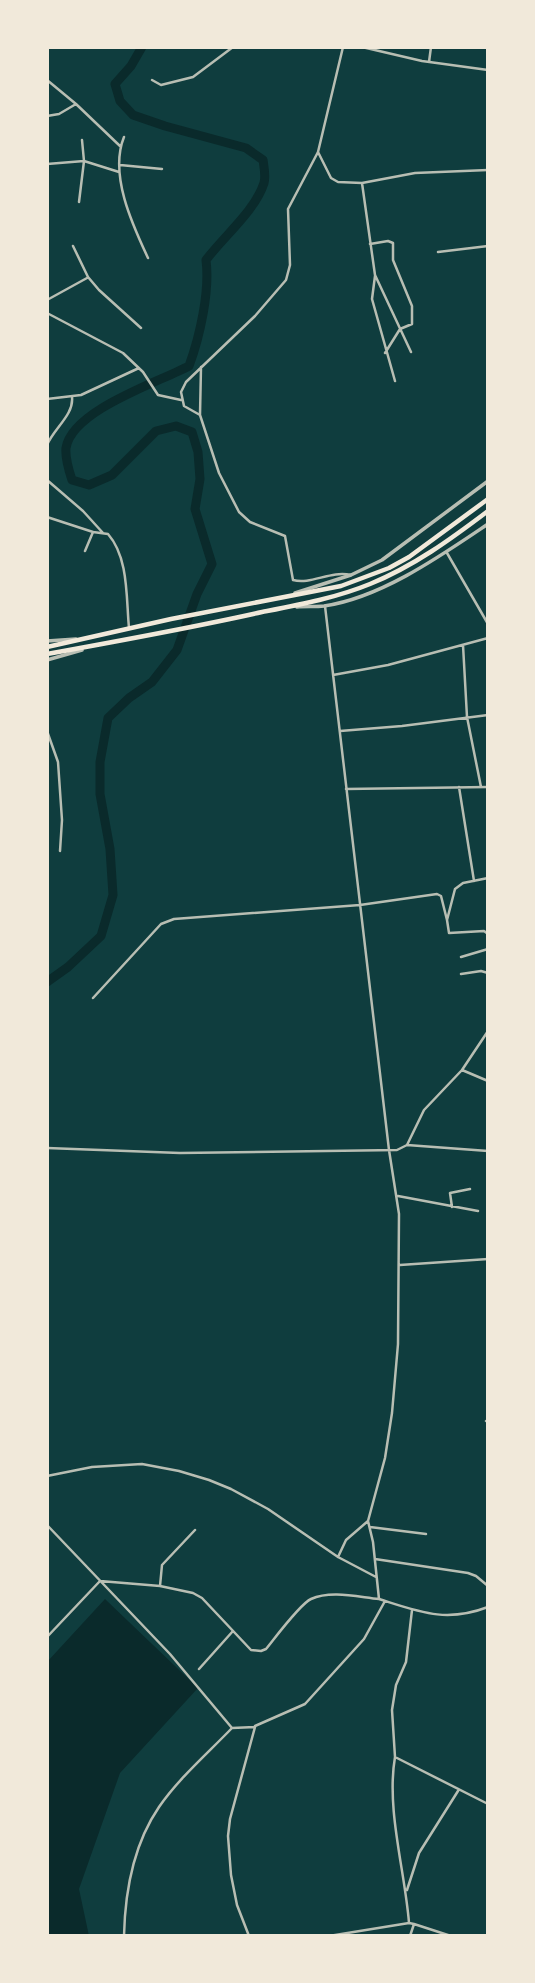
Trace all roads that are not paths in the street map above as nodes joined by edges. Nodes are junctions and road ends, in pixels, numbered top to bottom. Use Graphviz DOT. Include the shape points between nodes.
graph roads {
  1 [pos="233,47"];
  2 [pos="343,47"];
  3 [pos="362,47"];
  4 [pos="430,47"];
  5 [pos="429,62"];
  6 [pos="488,70"];
  7 [pos="47,80"];
  8 [pos="152,80"];
  9 [pos="76,104"];
  10 [pos="47,116"];
  11 [pos="124,137"];
  12 [pos="82,141"];
  13 [pos="120,146"];
  14 [pos="318,152"];
  15 [pos="84,161"];
  16 [pos="47,163"];
  17 [pos="120,165"];
  18 [pos="162,169"];
  19 [pos="488,170"];
  20 [pos="120,172"];
  21 [pos="362,183"];
  22 [pos="79,201"];
  23 [pos="370,244"];
  24 [pos="74,246"];
  25 [pos="488,246"];
  26 [pos="438,252"];
  27 [pos="148,258"];
  28 [pos="375,275"];
  29 [pos="89,278"];
  30 [pos="47,300"];
  31 [pos="47,313"];
  32 [pos="141,328"];
  33 [pos="400,329"];
  34 [pos="411,352"];
  35 [pos="386,353"];
  36 [pos="201,367"];
  37 [pos="139,368"];
  38 [pos="395,381"];
  39 [pos="47,393"];
  40 [pos="72,397"];
  41 [pos="49,399"];
  42 [pos="181,400"];
  43 [pos="200,415"];
  44 [pos="47,445"];
  45 [pos="47,480"];
  46 [pos="488,481"];
  47 [pos="488,499"];
  48 [pos="488,513"];
  49 [pos="47,517"];
  50 [pos="488,524"];
  51 [pos="93,532"];
  52 [pos="103,533"];
  53 [pos="85,551"];
  54 [pos="447,553"];
  55 [pos="351,575"];
  56 [pos="282,599"];
  57 [pos="325,606"];
  58 [pos="285,607"];
  59 [pos="488,624"];
  60 [pos="129,629"];
  61 [pos="488,638"];
  62 [pos="82,639"];
  63 [pos="47,640"];
  64 [pos="463,645"];
  65 [pos="47,647"];
  66 [pos="83,649"];
  67 [pos="47,654"];
  68 [pos="47,660"];
  69 [pos="333,675"];
  70 [pos="488,715"];
  71 [pos="467,717"];
  72 [pos="47,731"];
  73 [pos="340,731"];
  74 [pos="459,786"];
  75 [pos="481,787"];
  76 [pos="488,787"];
  77 [pos="346,789"];
  78 [pos="60,852"];
  79 [pos="488,878"];
  80 [pos="474,881"];
  81 [pos="360,905"];
  82 [pos="447,920"];
  83 [pos="488,933"];
  84 [pos="488,949"];
  85 [pos="461,957"];
  86 [pos="488,973"];
  87 [pos="461,974"];
  88 [pos="93,998"];
  89 [pos="488,1031"];
  90 [pos="462,1070"];
  91 [pos="488,1081"];
  92 [pos="407,1145"];
  93 [pos="47,1148"];
  94 [pos="389,1150"];
  95 [pos="488,1151"];
  96 [pos="470,1189"];
  97 [pos="397,1196"];
  98 [pos="452,1208"];
  99 [pos="478,1212"];
  100 [pos="488,1259"];
  101 [pos="399,1265"];
  102 [pos="47,1476"];
  103 [pos="368,1521"];
  104 [pos="47,1525"];
  105 [pos="369,1526"];
  106 [pos="195,1530"];
  107 [pos="426,1534"];
  108 [pos="338,1557"];
  109 [pos="375,1559"];
  110 [pos="376,1577"];
  111 [pos="100,1581"];
  112 [pos="160,1586"];
  113 [pos="488,1586"];
  114 [pos="379,1599"];
  115 [pos="385,1601"];
  116 [pos="488,1607"];
  117 [pos="412,1610"];
  118 [pos="233,1631"];
  119 [pos="47,1637"];
  120 [pos="199,1669"];
  121 [pos="255,1727"];
  122 [pos="232,1728"];
  123 [pos="395,1757"];
  124 [pos="458,1791"];
  125 [pos="488,1804"];
  126 [pos="407,1892"];
  127 [pos="409,1923"];
  128 [pos="414,1924"];
  129 [pos="124,1936"];
  130 [pos="249,1936"];
  131 [pos="329,1936"];
  132 [pos="410,1936"];
  133 [pos="451,1936"];
  1 -- 8 [label="street" via="193,77 161,85"];
  2 -- 14 [label="street"];
  3 -- 5 [label="street"];
  4 -- 5 [label="street"];
  5 -- 6 [label="street"];
  7 -- 9 [label="street"];
  9 -- 10 [label="street"];
  9 -- 13 [label="street"];
  11 -- 13 [label="street"];
  12 -- 15 [label="street"];
  13 -- 17 [label="street"];
  14 -- 21 [label="street" via="334,180"];
  14 -- 36 [label="street" via="288,209 290,265 286,280"];
  15 -- 16 [label="street"];
  15 -- 20 [label="street"];
  15 -- 22 [label="street"];
  17 -- 18 [label="street"];
  17 -- 20 [label="street"];
  19 -- 21 [label="street" via="415,173"];
  20 -- 27 [label="street" via="121,189"];
  21 -- 23 [label="street"];
  23 -- 28 [label="street"];
  23 -- 33 [label="street" via="393,243 393,260 413,319"];
  24 -- 29 [label="street"];
  25 -- 26 [label="street"];
  28 -- 33 [label="street"];
  28 -- 35 [label="street" via="372,299"];
  29 -- 30 [label="street"];
  29 -- 32 [label="street"];
  31 -- 37 [label="street" via="123,353"];
  33 -- 34 [label="street"];
  33 -- 35 [label="street"];
  35 -- 38 [label="street"];
  36 -- 42 [label="street" via="183,387"];
  36 -- 43 [label="street"];
  37 -- 40 [label="street"];
  37 -- 42 [label="street" via="154,392"];
  39 -- 41 [label="street"];
  40 -- 41 [label="street"];
  40 -- 44 [label="street" via="71,410"];
  42 -- 43 [label="street"];
  43 -- 55 [label="street" via="219,473 239,512 250,522 285,536 292,580 336,572"];
  45 -- 52 [label="street"];
  46 -- 55 [label="street" via="398,549"];
  47 -- 56 [label="highway" via="430,544 389,568 341,586"];
  48 -- 58 [label="highway" via="434,551 381,579"];
  49 -- 51 [label="street"];
  50 -- 54 [label="street"];
  51 -- 52 [label="street"];
  51 -- 53 [label="street"];
  52 -- 60 [label="street" via="112,539 123,565"];
  54 -- 57 [label="street" via="379,588"];
  54 -- 59 [label="street"];
  55 -- 56 [label="street"];
  56 -- 60 [label="highway"];
  57 -- 58 [label="street"];
  57 -- 69 [label="street"];
  58 -- 66 [label="highway"];
  60 -- 62 [label="highway"];
  61 -- 64 [label="street"];
  62 -- 63 [label="street"];
  62 -- 65 [label="highway"];
  64 -- 69 [label="street"];
  64 -- 71 [label="street"];
  66 -- 67 [label="highway"];
  66 -- 68 [label="street"];
  69 -- 73 [label="street"];
  70 -- 71 [label="street"];
  71 -- 73 [label="street"];
  71 -- 75 [label="street"];
  72 -- 78 [label="street" via="58,762"];
  73 -- 77 [label="street"];
  74 -- 75 [label="street"];
  74 -- 77 [label="street"];
  74 -- 80 [label="street"];
  75 -- 76 [label="street"];
  77 -- 81 [label="street"];
  79 -- 80 [label="street"];
  80 -- 82 [label="street" via="454,889"];
  81 -- 82 [label="street" via="437,894"];
  81 -- 88 [label="street" via="167,921"];
  81 -- 94 [label="street"];
  82 -- 83 [label="street" via="449,933"];
  84 -- 85 [label="street"];
  86 -- 87 [label="street"];
  89 -- 90 [label="street"];
  90 -- 91 [label="street"];
  90 -- 92 [label="street" via="424,1110"];
  92 -- 94 [label="street"];
  92 -- 95 [label="street"];
  93 -- 94 [label="street" via="180,1153"];
  94 -- 97 [label="street"];
  96 -- 98 [label="street" via="450,1192"];
  97 -- 98 [label="street"];
  97 -- 101 [label="street"];
  98 -- 99 [label="street"];
  100 -- 101 [label="street"];
  101 -- 103 [label="street" via="392,1413"];
  102 -- 108 [label="street" via="142,1464 179,1471 232,1489"];
  103 -- 105 [label="street"];
  103 -- 108 [label="street" via="346,1540"];
  104 -- 111 [label="street"];
  105 -- 107 [label="street"];
  105 -- 109 [label="street"];
  106 -- 112 [label="street" via="162,1565"];
  108 -- 110 [label="street"];
  109 -- 110 [label="street"];
  109 -- 113 [label="street" via="468,1573"];
  110 -- 114 [label="street"];
  111 -- 112 [label="street"];
  111 -- 119 [label="street"];
  111 -- 122 [label="street"];
  112 -- 118 [label="street" via="202,1598"];
  114 -- 115 [label="street"];
  114 -- 118 [label="street" via="343,1595 308,1600 261,1651 251,1650"];
  115 -- 117 [label="street"];
  115 -- 121 [label="street" via="364,1639 304,1704"];
  116 -- 117 [label="street" via="450,1616"];
  117 -- 123 [label="street" via="406,1662 392,1710"];
  118 -- 120 [label="street"];
  121 -- 122 [label="street"];
  121 -- 130 [label="street" via="228,1836 237,1905"];
  122 -- 129 [label="street" via="176,1786 148,1827 129,1881"];
  123 -- 124 [label="street"];
  123 -- 126 [label="street" via="400,1868"];
  124 -- 125 [label="street"];
  124 -- 126 [label="street" via="419,1853"];
  126 -- 127 [label="street"];
  127 -- 128 [label="street"];
  127 -- 131 [label="street"];
  128 -- 132 [label="street"];
  128 -- 133 [label="street"];
}
